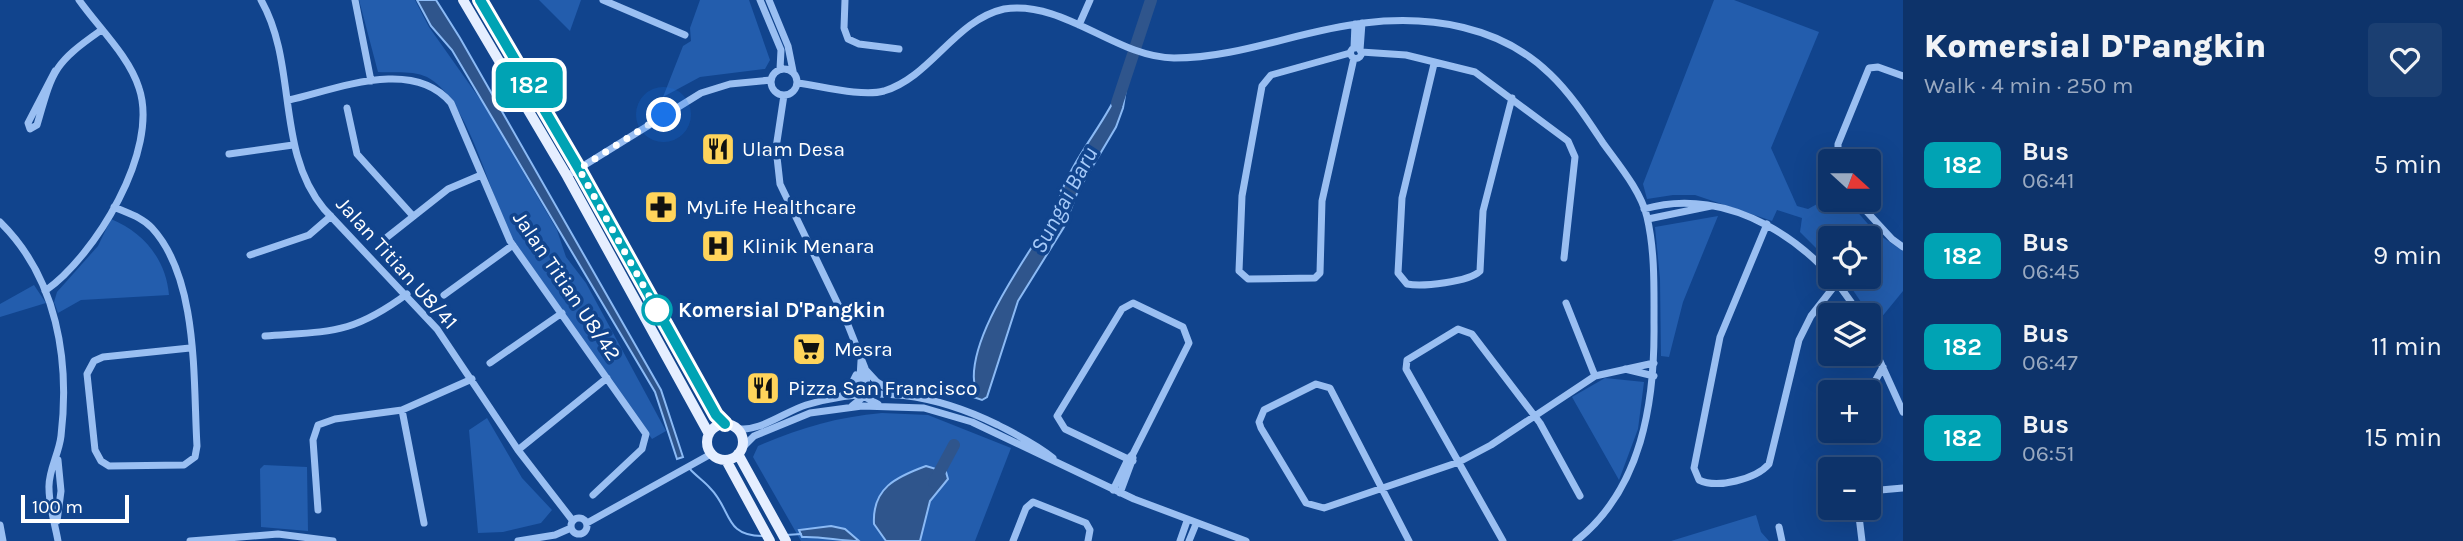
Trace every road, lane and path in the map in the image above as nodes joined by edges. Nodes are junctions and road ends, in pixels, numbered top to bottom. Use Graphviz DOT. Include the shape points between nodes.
graph roads {
  1 [pos="79,0"];
  2 [pos="261,0"];
  3 [pos="355,0"];
  4 [pos="463,0"];
  5 [pos="480,0"];
  6 [pos="603,0"];
  7 [pos="761,0"];
  8 [pos="769,0"];
  9 [pos="845,0"];
  10 [pos="1090,0"];
  11 [pos="1359,23"];
  12 [pos="1079,24"];
  13 [pos="100,31"];
  14 [pos="685,35"];
  15 [pos="899,49"];
  16 [pos="1356,52"];
  17 [pos="1434,64"];
  18 [pos="780,69"];
  19 [pos="55,71"];
  20 [pos="793,71"];
  21 [pos="1903,76"];
  22 [pos="771,80"];
  23 [pos="371,81"];
  24 [pos="798,83"];
  25 [pos="784,95"];
  26 [pos="1512,98"];
  27 [pos="289,100"];
  28 [pos="347,108"];
  29 [pos="293,145"];
  30 [pos="1838,149"];
  31 [pos="229,154"];
  32 [pos="579,169"];
  33 [pos="481,175"];
  34 [pos="567,176"];
  35 [pos="1712,206"];
  36 [pos="114,207"];
  37 [pos="1644,209"];
  38 [pos="1867,212"];
  39 [pos="331,216"];
  40 [pos="413,216"];
  41 [pos="1648,219"];
  42 [pos="0,222"];
  43 [pos="1767,224"];
  44 [pos="386,238"];
  45 [pos="513,245"];
  46 [pos="1903,247"];
  47 [pos="250,255"];
  48 [pos="1564,258"];
  49 [pos="1818,265"];
  50 [pos="1832,289"];
  51 [pos="45,291"];
  52 [pos="407,294"];
  53 [pos="444,295"];
  54 [pos="1566,303"];
  55 [pos="562,313"];
  56 [pos="265,336"];
  57 [pos="190,348"];
  58 [pos="490,363"];
  59 [pos="1654,363"];
  60 [pos="1881,363"];
  61 [pos="861,367"];
  62 [pos="1883,367"];
  63 [pos="1624,369"];
  64 [pos="1595,376"];
  65 [pos="1654,376"];
  66 [pos="607,378"];
  67 [pos="472,380"];
  68 [pos="1876,380"];
  69 [pos="896,394"];
  70 [pos="864,395"];
  71 [pos="840,397"];
  72 [pos="879,405"];
  73 [pos="851,406"];
  74 [pos="402,410"];
  75 [pos="1902,410"];
  76 [pos="1534,414"];
  77 [pos="725,424"];
  78 [pos="736,428"];
  79 [pos="998,430"];
  80 [pos="709,434"];
  81 [pos="518,450"];
  82 [pos="740,451"];
  83 [pos="711,454"];
  84 [pos="58,456"];
  85 [pos="1131,458"];
  86 [pos="726,460"];
  87 [pos="1459,462"];
  88 [pos="1383,486"];
  89 [pos="1903,488"];
  90 [pos="1116,491"];
  91 [pos="1881,491"];
  92 [pos="593,495"];
  93 [pos="1580,496"];
  94 [pos="318,510"];
  95 [pos="1859,520"];
  96 [pos="1187,521"];
  97 [pos="424,523"];
  98 [pos="587,523"];
  99 [pos="572,524"];
  100 [pos="1196,524"];
  101 [pos="0,525"];
  102 [pos="1779,527"];
  103 [pos="56,529"];
  104 [pos="584,537"];
  105 [pos="3,541"];
  106 [pos="58,541"];
  107 [pos="190,541"];
  108 [pos="333,541"];
  109 [pos="518,541"];
  110 [pos="770,541"];
  111 [pos="786,541"];
  112 [pos="1013,541"];
  113 [pos="1088,541"];
  114 [pos="1180,541"];
  115 [pos="1189,541"];
  116 [pos="1246,541"];
  117 [pos="1409,541"];
  118 [pos="1503,541"];
  119 [pos="1576,541"];
  120 [pos="1782,541"];
  121 [pos="1862,541"];
  1 -- 13 [label="street"];
  2 -- 27 [label="street, Jalan Titian U8/41"];
  3 -- 23 [label="street"];
  4 -- 34 [label="main road"];
  5 -- 32 [label="main road"];
  6 -- 14 [label="street"];
  7 -- 18 [label="street" via="781,50"];
  8 -- 20 [label="street"];
  9 -- 15 [label="street" via="844,28 850,41"];
  10 -- 12 [label="street"];
  11 -- 12 [label="street" via="1211,54 1164,57 1113,41"];
  11 -- 16 [label="street"];
  11 -- 37 [label="street" via="1406,20 1451,24 1479,31 1524,53 1563,88 1609,150"];
  12 -- 24 [label="street" via="1038,9 1006,9 976,22 887,90"];
  13 -- 19 [label="street" via="67,54"];
  13 -- 36 [label="street" via="135,77 143,106 139,147"];
  16 -- 16 [label="street" via="1322,201 1320,272 1305,280 1251,280 1242,275 1240,231 1244,181 1266,79"];
  16 -- 17 [label="street" via="1406,55"];
  17 -- 26 [label="street" via="1475,72"];
  17 -- 26 [label="street" via="1402,198 1398,273 1407,284 1459,279 1480,271 1483,211"];
  18 -- 20 [label="street"];
  18 -- 22 [label="street"];
  19 -- 19 [label="street" via="37,125 30,129 27,123"];
  20 -- 24 [label="street"];
  21 -- 30 [label="street" via="1868,68"];
  22 -- 25 [label="street" via="774,91"];
  22 -- 32 [label="street" via="713,88"];
  23 -- 27 [label="street, Jalan Titian U8/42"];
  23 -- 33 [label="street, Jalan Titian U8/42" via="418,80 443,93 457,113"];
  24 -- 25 [label="street"];
  25 -- 61 [label="street" via="776,148 780,184 839,304"];
  26 -- 48 [label="street" via="1564,137 1575,152"];
  27 -- 29 [label="street, Jalan Titian U8/41"];
  28 -- 40 [label="street" via="357,154"];
  29 -- 31 [label="street"];
  29 -- 39 [label="street, Jalan Titian U8/41" via="312,193"];
  32 -- 34 [label="street"];
  32 -- 77 [label="main road"];
  33 -- 40 [label="street" via="453,186"];
  33 -- 45 [label="street, Jalan Titian U8/42"];
  34 -- 80 [label="main road"];
  35 -- 37 [label="street" via="1690,201"];
  35 -- 41 [label="street"];
  35 -- 43 [label="street"];
  36 -- 51 [label="street" via="86,254"];
  36 -- 57 [label="street" via="142,220 163,245 184,296"];
  37 -- 41 [label="street"];
  38 -- 46 [label="street"];
  39 -- 47 [label="street" via="309,235"];
  39 -- 52 [label="street, Jalan Titian U8/41"];
  40 -- 44 [label="street"];
  41 -- 59 [label="street" via="1654,274"];
  42 -- 51 [label="street" via="22,248"];
  43 -- 49 [label="street" via="1793,239"];
  43 -- 50 [label="street" via="1720,337 1693,468 1699,480 1720,484 1762,471 1769,464 1799,340"];
  45 -- 53 [label="street"];
  45 -- 55 [label="street, Jalan Titian U8/42"];
  51 -- 84 [label="street" via="61,338 64,364"];
  52 -- 56 [label="street" via="347,329"];
  52 -- 67 [label="street, Jalan Titian U8/41"];
  54 -- 64 [label="street"];
  55 -- 58 [label="street"];
  55 -- 66 [label="street, Jalan Titian U8/42"];
  57 -- 57 [label="street" via="197,446 192,461 184,465 110,466 101,461 96,455 87,374 91,365 103,357"];
  59 -- 63 [label="street"];
  59 -- 65 [label="street"];
  60 -- 62 [label="street"];
  61 -- 69 [label="street"];
  61 -- 70 [label="street"];
  61 -- 71 [label="street"];
  62 -- 68 [label="street"];
  62 -- 75 [label="street"];
  63 -- 64 [label="street"];
  63 -- 65 [label="street"];
  64 -- 76 [label="street"];
  65 -- 119 [label="street" via="1646,425 1627,474 1605,512"];
  66 -- 81 [label="street, Jalan Titian U8/42"];
  66 -- 92 [label="street, Jalan Titian U8/42" via="643,428 645,446"];
  67 -- 74 [label="street"];
  67 -- 81 [label="street, Jalan Titian U8/41"];
  69 -- 70 [label="street"];
  69 -- 79 [label="street" via="937,400"];
  70 -- 71 [label="street"];
  70 -- 72 [label="street"];
  70 -- 73 [label="street"];
  71 -- 78 [label="street" via="747,429"];
  72 -- 73 [label="street"];
  72 -- 79 [label="street" via="934,410"];
  73 -- 82 [label="street" via="794,418 754,436"];
  74 -- 94 [label="street" via="335,418 318,425 313,440"];
  74 -- 97 [label="street"];
  76 -- 87 [label="street"];
  76 -- 87 [label="street" via="1467,331 1455,330 1413,354 1406,369"];
  76 -- 93 [label="street"];
  77 -- 78 [label="main road"];
  77 -- 80 [label="main road"];
  78 -- 82 [label="main road" via="742,437"];
  79 -- 90 [label="street" via="1039,446 1056,461"];
  80 -- 83 [label="main road"];
  81 -- 99 [label="street, Jalan Titian U8/41"];
  82 -- 86 [label="main road"];
  82 -- 111 [label="main road"];
  83 -- 86 [label="main road"];
  83 -- 98 [label="street"];
  84 -- 103 [label="street" via="61,491"];
  84 -- 103 [label="street" via="49,487"];
  85 -- 85 [label="street" via="1189,339 1180,325 1133,303 1122,309 1058,416 1065,429"];
  85 -- 90 [label="street"];
  86 -- 110 [label="main road"];
  87 -- 88 [label="street"];
  87 -- 118 [label="street"];
  88 -- 88 [label="street" via="1328,387 1316,384 1262,412 1261,428 1308,506 1324,508"];
  88 -- 117 [label="street"];
  89 -- 91 [label="street"];
  90 -- 96 [label="street"];
  95 -- 121 [label="street"];
  96 -- 100 [label="street"];
  96 -- 114 [label="street"];
  98 -- 99 [label="street" via="580,518"];
  98 -- 104 [label="street"];
  99 -- 104 [label="street" via="576,534"];
  99 -- 109 [label="street" via="555,535"];
  100 -- 115 [label="street"];
  100 -- 116 [label="street"];
  101 -- 105 [label="street"];
  102 -- 120 [label="street"];
  103 -- 106 [label="street"];
  107 -- 108 [label="street" via="278,534"];
  112 -- 113 [label="street" via="1033,502 1086,523"];
}
